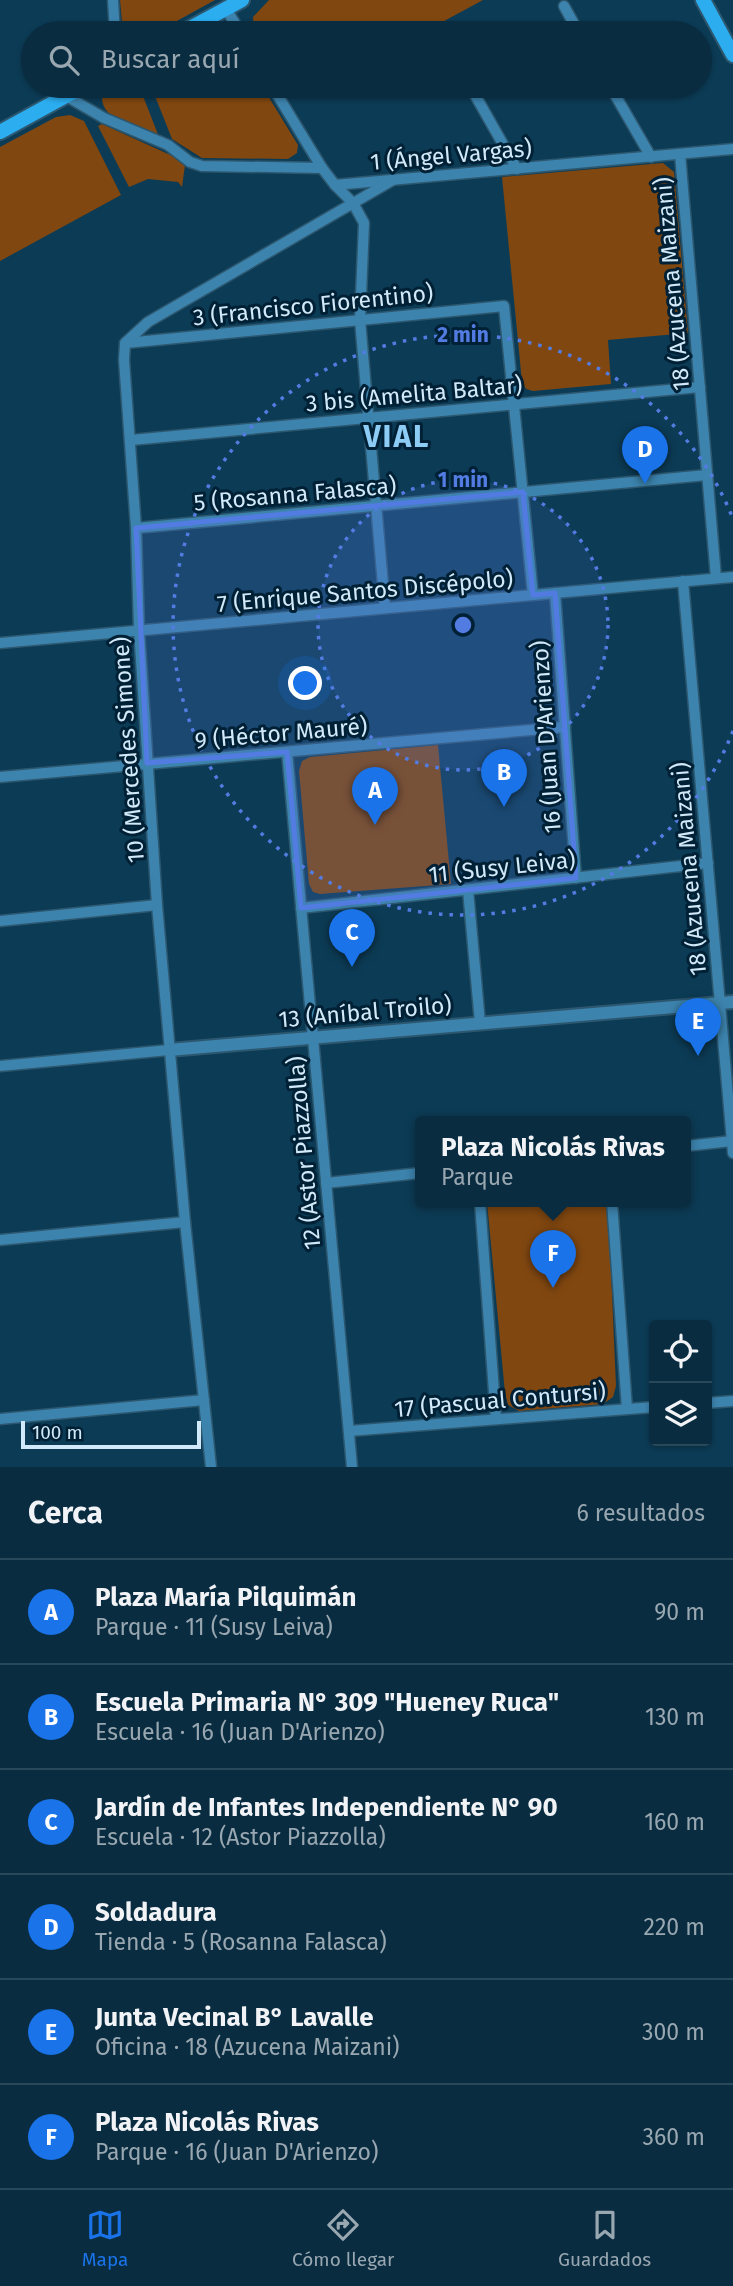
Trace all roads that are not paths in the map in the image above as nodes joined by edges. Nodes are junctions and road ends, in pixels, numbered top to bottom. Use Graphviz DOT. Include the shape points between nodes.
graph roads {
  1 [pos="113,0"];
  2 [pos="242,0"];
  3 [pos="703,0"];
  4 [pos="564,6"];
  5 [pos="226,9"];
  6 [pos="114,21"];
  7 [pos="204,21"];
  8 [pos="234,21"];
  9 [pos="572,21"];
  10 [pos="733,55"];
  11 [pos="62,98"];
  12 [pos="69,98"];
  13 [pos="279,98"];
  14 [pos="477,98"];
  15 [pos="617,98"];
  16 [pos="0,132"];
  17 [pos="733,149"];
  18 [pos="680,154"];
  19 [pos="651,157"];
  20 [pos="322,168"];
  21 [pos="517,169"];
  22 [pos="393,180"];
  23 [pos="335,185"];
  24 [pos="353,203"];
  25 [pos="360,320"];
  26 [pos="125,343"];
  27 [pos="700,387"];
  28 [pos="514,404"];
  29 [pos="369,417"];
  30 [pos="131,440"];
  31 [pos="707,475"];
  32 [pos="523,492"];
  33 [pos="376,506"];
  34 [pos="136,528"];
  35 [pos="733,577"];
  36 [pos="716,578"];
  37 [pos="683,581"];
  38 [pos="555,593"];
  39 [pos="533,595"];
  40 [pos="385,608"];
  41 [pos="139,630"];
  42 [pos="0,643"];
  43 [pos="565,727"];
  44 [pos="287,752"];
  45 [pos="147,763"];
  46 [pos="0,777"];
  47 [pos="708,863"];
  48 [pos="576,878"];
  49 [pos="468,890"];
  50 [pos="157,905"];
  51 [pos="301,908"];
  52 [pos="0,921"];
  53 [pos="727,1002"];
  54 [pos="480,1023"];
  55 [pos="313,1037"];
  56 [pos="169,1050"];
  57 [pos="0,1066"];
  58 [pos="732,1141"];
  59 [pos="691,1145"];
  60 [pos="733,1153"];
  61 [pos="415,1174"];
  62 [pos="326,1183"];
  63 [pos="480,1207"];
  64 [pos="612,1207"];
  65 [pos="185,1222"];
  66 [pos="0,1240"];
  67 [pos="204,1400"];
  68 [pos="733,1401"];
  69 [pos="712,1403"];
  70 [pos="649,1407"];
  71 [pos="626,1409"];
  72 [pos="0,1419"];
  73 [pos="496,1419"];
  74 [pos="349,1431"];
  75 [pos="211,1467"];
  76 [pos="352,1467"];
  1 -- 6 [label="street"];
  2 -- 5 [label="main road"];
  3 -- 10 [label="main road"];
  4 -- 9 [label="street"];
  5 -- 7 [label="main road"];
  5 -- 8 [label="street"];
  11 -- 16 [label="main road"];
  12 -- 20 [label="street" via="202,166"];
  13 -- 20 [label="street"];
  14 -- 21 [label="street"];
  15 -- 19 [label="street"];
  17 -- 18 [label="street, 1 (Ángel Vargas)"];
  18 -- 19 [label="street, 1 (Ángel Vargas)"];
  18 -- 27 [label="street, 18 (Azucena Maizani)"];
  19 -- 21 [label="street, 1 (Ángel Vargas)"];
  20 -- 23 [label="street"];
  21 -- 22 [label="street, 1 (Ángel Vargas)"];
  22 -- 23 [label="street, 1 (Ángel Vargas)"];
  22 -- 24 [label="street"];
  23 -- 24 [label="street"];
  24 -- 25 [label="street" via="364,223"];
  24 -- 26 [label="street" via="148,322"];
  25 -- 26 [label="street, 3 (Francisco Fiorentino)"];
  25 -- 28 [label="street, 3 (Francisco Fiorentino)" via="504,306"];
  25 -- 29 [label="street"];
  26 -- 30 [label="street, 10 (Mercedes Simone)"];
  27 -- 28 [label="street, 3 bis (Amelita Baltar)"];
  27 -- 31 [label="street, 18 (Azucena Maizani)"];
  28 -- 29 [label="street, 3 bis (Amelita Baltar)"];
  28 -- 32 [label="street"];
  29 -- 30 [label="street, 3 bis (Amelita Baltar)"];
  29 -- 33 [label="street"];
  30 -- 34 [label="street, 10 (Mercedes Simone)"];
  31 -- 32 [label="street, 5 (Rosanna Falasca)"];
  31 -- 36 [label="street, 18 (Azucena Maizani)"];
  32 -- 33 [label="street, 5 (Rosanna Falasca)"];
  32 -- 39 [label="street"];
  33 -- 34 [label="street, 5 (Rosanna Falasca)"];
  33 -- 40 [label="street"];
  34 -- 41 [label="street, 10 (Mercedes Simone)"];
  35 -- 36 [label="street, 7 (Enrique Santos Discépolo)"];
  36 -- 37 [label="street, 7 (Enrique Santos Discépolo)"];
  37 -- 38 [label="street, 7 (Enrique Santos Discépolo)"];
  37 -- 47 [label="street, 18 (Azucena Maizani)"];
  38 -- 39 [label="street, 7 (Enrique Santos Discépolo)"];
  38 -- 43 [label="street, 16 (Juan D'Arienzo)"];
  39 -- 40 [label="street, 7 (Enrique Santos Discépolo)"];
  40 -- 41 [label="street, 7 (Enrique Santos Discépolo)"];
  41 -- 42 [label="street, 7 (Enrique Santos Discépolo)"];
  41 -- 45 [label="street, 10 (Mercedes Simone)"];
  43 -- 44 [label="street, 9 (Héctor Mauré)"];
  43 -- 48 [label="street, 16 (Juan D'Arienzo)"];
  44 -- 45 [label="street, 9 (Héctor Mauré)"];
  44 -- 51 [label="street, 12 (Astor Piazzolla)"];
  45 -- 46 [label="street, 9 (Héctor Mauré)"];
  45 -- 50 [label="street, 10 (Mercedes Simone)"];
  47 -- 48 [label="street, 11 (Susy Leiva)"];
  47 -- 53 [label="street, 18 (Azucena Maizani)"];
  48 -- 49 [label="street, 11 (Susy Leiva)"];
  49 -- 51 [label="street, 11 (Susy Leiva)"];
  49 -- 54 [label="street"];
  50 -- 52 [label="street"];
  50 -- 56 [label="street, 10 (Mercedes Simone)"];
  51 -- 55 [label="street, 12 (Astor Piazzolla)"];
  53 -- 54 [label="street, 13 (Aníbal Troilo)"];
  53 -- 58 [label="street, 18 (Azucena Maizani)"];
  54 -- 55 [label="street, 13 (Aníbal Troilo)"];
  55 -- 56 [label="street, 13 (Aníbal Troilo)"];
  55 -- 62 [label="street, 12 (Astor Piazzolla)"];
  56 -- 57 [label="street, 13 (Aníbal Troilo)"];
  56 -- 65 [label="street, 10 (Mercedes Simone)"];
  58 -- 59 [label="street"];
  58 -- 60 [label="street, 18 (Azucena Maizani)"];
  61 -- 62 [label="street"];
  62 -- 74 [label="street, 12 (Astor Piazzolla)"];
  63 -- 73 [label="street"];
  64 -- 71 [label="street"];
  65 -- 66 [label="street"];
  65 -- 67 [label="street, 10 (Mercedes Simone)"];
  67 -- 72 [label="street"];
  67 -- 75 [label="street, 10 (Mercedes Simone)"];
  68 -- 69 [label="street"];
  70 -- 71 [label="street, 17 (Pascual Contursi)"];
  71 -- 73 [label="street, 17 (Pascual Contursi)"];
  73 -- 74 [label="street, 17 (Pascual Contursi)"];
  74 -- 76 [label="street, 12 (Astor Piazzolla)"];
}
